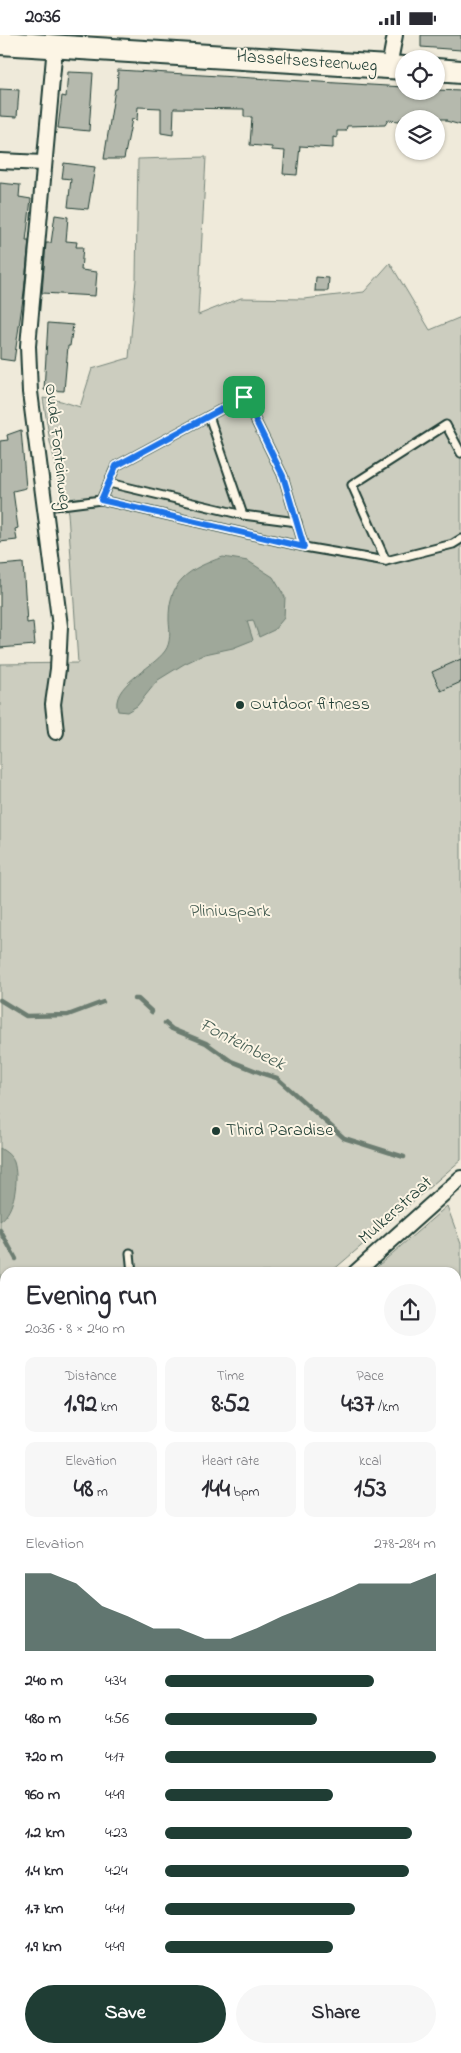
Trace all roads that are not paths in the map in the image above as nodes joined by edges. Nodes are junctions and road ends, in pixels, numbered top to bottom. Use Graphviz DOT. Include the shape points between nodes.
graph roads {
  1 [pos="394,35"];
  2 [pos="0,43"];
  3 [pos="54,46"];
  4 [pos="395,50"];
  5 [pos="395,67"];
  6 [pos="445,71"];
  7 [pos="461,72"];
  8 [pos="0,161"];
  9 [pos="43,163"];
  10 [pos="209,416"];
  11 [pos="461,453"];
  12 [pos="109,483"];
  13 [pos="101,500"];
  14 [pos="46,507"];
  15 [pos="244,515"];
  16 [pos="297,522"];
  17 [pos="461,539"];
  18 [pos="304,547"];
  19 [pos="386,561"];
  20 [pos="56,732"];
  21 [pos="461,1178"];
  22 [pos="130,1253"];
  23 [pos="131,1267"];
  24 [pos="362,1267"];
  1 -- 4 [label="street"];
  2 -- 3 [label="main road, Hasseltsesteenweg"];
  3 -- 5 [label="main road, Hasseltsesteenweg"];
  3 -- 9 [label="street, Oude Fonteinweg"];
  6 -- 7 [label="main road"];
  8 -- 9 [label="street"];
  9 -- 14 [label="street, Oude Fonteinweg" via="28,346 30,392"];
  10 -- 12 [label="lane" via="116,466"];
  10 -- 15 [label="lane"];
  10 -- 16 [label="lane" via="244,397 283,476"];
  11 -- 19 [label="lane" via="446,425 352,485"];
  12 -- 13 [label="lane"];
  12 -- 15 [label="lane"];
  13 -- 14 [label="lane"];
  13 -- 18 [label="lane"];
  14 -- 20 [label="street, Oude Fonteinweg" via="60,626 53,704"];
  15 -- 16 [label="lane"];
  16 -- 18 [label="lane"];
  17 -- 19 [label="lane" via="454,544"];
  18 -- 19 [label="lane"];
  21 -- 24 [label="street, Mulkerstraat"];
  22 -- 23 [label="lane"];
}
